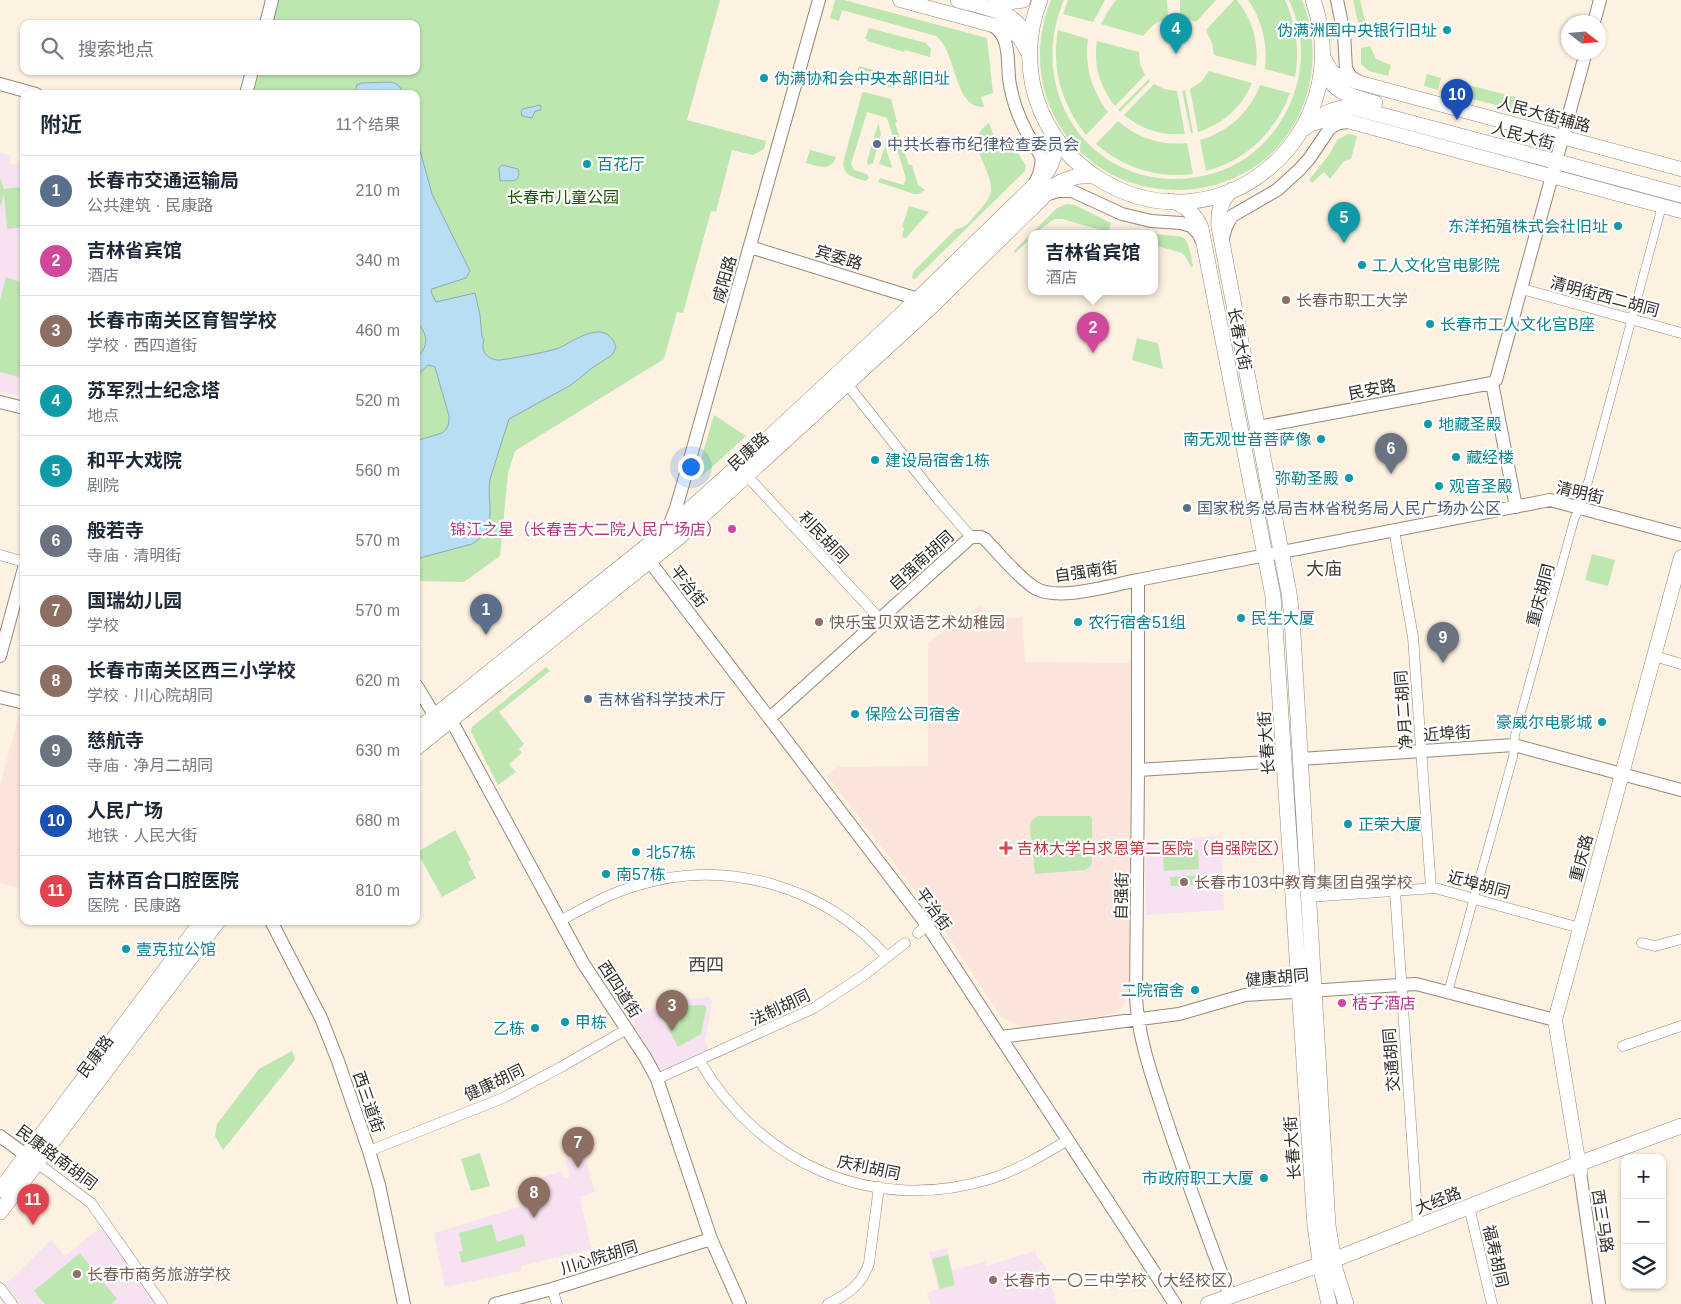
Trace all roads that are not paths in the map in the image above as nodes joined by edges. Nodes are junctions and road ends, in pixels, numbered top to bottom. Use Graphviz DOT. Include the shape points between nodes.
graph roads {
  1 [pos="272,0"];
  2 [pos="818,0"];
  3 [pos="900,0"];
  4 [pos="958,0"];
  5 [pos="996,0"];
  6 [pos="1023,0"];
  7 [pos="1040,0"];
  8 [pos="1313,0"];
  9 [pos="1337,0"];
  10 [pos="1600,0"];
  11 [pos="1596,15"];
  12 [pos="267,20"];
  13 [pos="986,24"];
  14 [pos="1030,55"];
  15 [pos="1323,58"];
  16 [pos="1584,60"];
  17 [pos="251,75"];
  18 [pos="0,84"];
  19 [pos="1365,84"];
  20 [pos="22,90"];
  21 [pos="247,90"];
  22 [pos="1354,122"];
  23 [pos="1301,133"];
  24 [pos="1055,137"];
  25 [pos="1557,157"];
  26 [pos="1681,169"];
  27 [pos="1094,176"];
  28 [pos="1681,185"];
  29 [pos="1232,190"];
  30 [pos="1037,192"];
  31 [pos="1681,195"];
  32 [pos="1171,201"];
  33 [pos="1662,206"];
  34 [pos="1681,211"];
  35 [pos="1222,244"];
  36 [pos="1204,246"];
  37 [pos="750,247"];
  38 [pos="1522,289"];
  39 [pos="918,298"];
  40 [pos="1632,319"];
  41 [pos="1681,333"];
  42 [pos="1492,383"];
  43 [pos="847,384"];
  44 [pos="0,402"];
  45 [pos="20,407"];
  46 [pos="1258,427"];
  47 [pos="747,476"];
  48 [pos="1516,507"];
  49 [pos="1580,508"];
  50 [pos="668,529"];
  51 [pos="1394,530"];
  52 [pos="1681,535"];
  53 [pos="970,537"];
  54 [pos="1282,552"];
  55 [pos="0,555"];
  56 [pos="1265,555"];
  57 [pos="645,556"];
  58 [pos="1681,557"];
  59 [pos="20,561"];
  60 [pos="1138,580"];
  61 [pos="20,583"];
  62 [pos="880,619"];
  63 [pos="0,656"];
  64 [pos="1654,656"];
  65 [pos="1681,664"];
  66 [pos="420,692"];
  67 [pos="0,697"];
  68 [pos="20,702"];
  69 [pos="435,716"];
  70 [pos="770,718"];
  71 [pos="451,720"];
  72 [pos="420,728"];
  73 [pos="420,745"];
  74 [pos="1514,745"];
  75 [pos="1421,751"];
  76 [pos="1300,759"];
  77 [pos="1284,761"];
  78 [pos="1138,770"];
  79 [pos="1622,774"];
  80 [pos="1681,790"];
  81 [pos="1431,888"];
  82 [pos="1395,891"];
  83 [pos="1308,897"];
  84 [pos="1474,898"];
  85 [pos="560,921"];
  86 [pos="199,925"];
  87 [pos="215,925"];
  88 [pos="273,925"];
  89 [pos="1580,928"];
  90 [pos="1681,939"];
  91 [pos="904,943"];
  92 [pos="1642,943"];
  93 [pos="887,956"];
  94 [pos="1401,985"];
  95 [pos="1307,991"];
  96 [pos="1448,992"];
  97 [pos="1137,1019"];
  98 [pos="1556,1020"];
  99 [pos="1681,1026"];
  100 [pos="627,1029"];
  101 [pos="1001,1038"];
  102 [pos="1623,1046"];
  103 [pos="699,1060"];
  104 [pos="657,1079"];
  105 [pos="1681,1126"];
  106 [pos="1681,1135"];
  107 [pos="0,1136"];
  108 [pos="1068,1140"];
  109 [pos="369,1151"];
  110 [pos="32,1159"];
  111 [pos="1579,1168"];
  112 [pos="879,1187"];
  113 [pos="0,1190"];
  114 [pos="0,1212"];
  115 [pos="1471,1215"];
  116 [pos="1418,1227"];
  117 [pos="711,1239"];
  118 [pos="1327,1267"];
  119 [pos="0,1288"];
  120 [pos="552,1289"];
  121 [pos="1232,1300"];
  122 [pos="12,1304"];
  123 [pos="162,1304"];
  124 [pos="404,1304"];
  125 [pos="495,1304"];
  126 [pos="557,1304"];
  127 [pos="740,1304"];
  128 [pos="828,1304"];
  129 [pos="1175,1304"];
  130 [pos="1208,1304"];
  131 [pos="1329,1304"];
  132 [pos="1346,1304"];
  133 [pos="1492,1304"];
  134 [pos="1600,1304"];
  1 -- 12 [label="street"];
  2 -- 37 [label="street, 咸阳路"];
  3 -- 13 [label="main road"];
  4 -- 14 [label="main road" via="1011,17 1024,32"];
  5 -- 6 [label="main road"];
  7 -- 14 [label="main road" via="1032,28"];
  8 -- 15 [label="main road" via="1320,23"];
  9 -- 19 [label="street" via="1344,34 1346,69 1351,77"];
  10 -- 11 [label="street"];
  13 -- 14 [label="main road" via="1007,29 1019,37"];
  13 -- 30 [label="street" via="998,30 1005,40 1016,106 1041,158"];
  14 -- 24 [label="main road" via="1038,105"];
  15 -- 19 [label="main road, 人民大街辅路" via="1336,76"];
  15 -- 23 [label="main road" via="1316,100"];
  15 -- 25 [label="main road, 人民大街" via="1332,85 1350,96"];
  16 -- 25 [label="street"];
  17 -- 21 [label="street"];
  18 -- 20 [label="street"];
  19 -- 25 [label="main road, 人民大街辅路"];
  22 -- 23 [label="main road, 人民大街辅路" via="1327,119"];
  22 -- 25 [label="main road, 人民大街辅路"];
  22 -- 35 [label="street" via="1339,122 1330,128 1309,159 1288,181 1232,216"];
  23 -- 25 [label="main road, 人民大街" via="1317,118 1333,110 1355,108"];
  23 -- 29 [label="main road" via="1269,168"];
  24 -- 27 [label="main road" via="1074,160"];
  24 -- 30 [label="main road, 民康路" via="1049,168"];
  25 -- 26 [label="main road, 人民大街辅路"];
  25 -- 28 [label="main road, 人民大街"];
  25 -- 31 [label="main road, 人民大街"];
  25 -- 33 [label="main road, 人民大街辅路"];
  25 -- 38 [label="street"];
  27 -- 30 [label="main road, 民康路" via="1076,176"];
  27 -- 32 [label="main road" via="1129,194"];
  29 -- 32 [label="main road" via="1205,198"];
  29 -- 35 [label="main road, 长春大街" via="1224,199 1218,215"];
  30 -- 36 [label="street" via="1072,191 1131,217 1187,225 1195,229"];
  30 -- 39 [label="main road, 民康路"];
  30 -- 43 [label="main road, 民康路" via="933,305"];
  32 -- 36 [label="main road, 长春大街" via="1192,212 1199,223"];
  33 -- 34 [label="main road, 人民大街辅路"];
  33 -- 40 [label="street, 重庆胡同"];
  35 -- 46 [label="main road, 长春大街"];
  36 -- 56 [label="main road, 长春大街"];
  37 -- 39 [label="street, 宾委路"];
  37 -- 50 [label="street, 咸阳路" via="684,484"];
  38 -- 40 [label="street, 清明街西二胡同"];
  38 -- 42 [label="street" via="1499,376"];
  39 -- 50 [label="main road, 民康路"];
  40 -- 41 [label="street, 清明街西二胡同"];
  40 -- 49 [label="street, 重庆胡同"];
  42 -- 46 [label="street, 民安路"];
  42 -- 48 [label="street"];
  43 -- 47 [label="main road, 民康路"];
  43 -- 53 [label="street, 自强南胡同"];
  44 -- 45 [label="street"];
  46 -- 54 [label="main road, 长春大街"];
  47 -- 57 [label="main road, 民康路" via="677,539"];
  47 -- 62 [label="street, 利民胡同"];
  48 -- 49 [label="street, 清明街" via="1550,500"];
  48 -- 51 [label="street, 清明街"];
  49 -- 52 [label="street, 清明街"];
  49 -- 74 [label="street, 重庆胡同" via="1574,520"];
  50 -- 57 [label="main road, 民康路"];
  51 -- 54 [label="street, 清明街"];
  51 -- 75 [label="street, 净月二胡同" via="1413,637"];
  53 -- 60 [label="street, 自强南街" via="985,539 1029,584 1042,592 1064,594"];
  53 -- 62 [label="street, 自强南胡同"];
  54 -- 56 [label="street, 清明街"];
  54 -- 76 [label="main road, 长春大街" via="1292,618"];
  55 -- 59 [label="street"];
  56 -- 60 [label="street"];
  56 -- 77 [label="main road, 长春大街" via="1275,620"];
  57 -- 69 [label="main road, 民康路"];
  57 -- 70 [label="street, 平治街"];
  57 -- 71 [label="main road, 民康路"];
  58 -- 64 [label="main road, 重庆路"];
  60 -- 78 [label="street, 自强街"];
  61 -- 63 [label="street"];
  62 -- 70 [label="street, 自强南胡同"];
  64 -- 65 [label="street"];
  64 -- 79 [label="main road, 重庆路"];
  66 -- 69 [label="street"];
  67 -- 68 [label="street"];
  69 -- 71 [label="street"];
  69 -- 72 [label="main road, 民康路"];
  70 -- 101 [label="street, 平治街"];
  71 -- 73 [label="main road, 民康路"];
  71 -- 85 [label="street, 西四道街"];
  74 -- 75 [label="street, 近埠街"];
  74 -- 79 [label="street, 近埠街"];
  74 -- 84 [label="street, 重庆胡同"];
  75 -- 76 [label="street, 近埠街"];
  75 -- 81 [label="street, 净月二胡同"];
  76 -- 83 [label="main road, 长春大街"];
  77 -- 78 [label="street"];
  77 -- 95 [label="main road, 长春大街"];
  78 -- 97 [label="street, 自强街"];
  79 -- 80 [label="street, 近埠街"];
  79 -- 89 [label="main road, 重庆路"];
  81 -- 82 [label="street, 近埠胡同"];
  81 -- 84 [label="street, 近埠胡同"];
  82 -- 83 [label="street, 近埠胡同"];
  82 -- 94 [label="street, 交通胡同"];
  83 -- 95 [label="main road, 长春大街"];
  84 -- 89 [label="street, 近埠胡同"];
  84 -- 96 [label="street, 重庆胡同"];
  85 -- 93 [label="street" via="636,885 671,877 740,877 781,886 820,902 861,930"];
  85 -- 100 [label="street, 西四道街"];
  86 -- 110 [label="main road, 民康路"];
  87 -- 110 [label="main road, 民康路"];
  88 -- 109 [label="street, 西三道街" via="326,1030"];
  89 -- 98 [label="main road, 重庆路"];
  90 -- 92 [label="street" via="1659,946"];
  91 -- 93 [label="street, 法制胡同"];
  93 -- 103 [label="street, 法制胡同" via="814,1008"];
  94 -- 95 [label="street, 健康胡同"];
  94 -- 96 [label="street, 健康胡同" via="1416,984"];
  94 -- 116 [label="street, 交通胡同"];
  95 -- 97 [label="street, 健康胡同" via="1245,996 1179,1014"];
  95 -- 118 [label="main road, 长春大街" via="1315,1226"];
  96 -- 98 [label="street, 健康胡同"];
  97 -- 101 [label="street, 健康胡同"];
  97 -- 121 [label="street, 自强街" via="1152,1077"];
  98 -- 111 [label="main road, 重庆路"];
  99 -- 102 [label="street"];
  100 -- 104 [label="street, 西四道街"];
  100 -- 109 [label="street, 健康胡同" via="503,1098"];
  101 -- 108 [label="street, 平治街"];
  103 -- 104 [label="street, 法制胡同"];
  103 -- 112 [label="street, 庆利胡同" via="730,1105 748,1124 784,1152 816,1169"];
  104 -- 117 [label="street, 西四道街"];
  105 -- 111 [label="main road, 大经路"];
  106 -- 111 [label="main road, 大经路"];
  107 -- 110 [label="street, 民康路南胡同"];
  108 -- 112 [label="street, 庆利胡同" via="1024,1166 974,1183 921,1190"];
  108 -- 129 [label="street, 平治街"];
  109 -- 124 [label="street, 西三道街" via="381,1192"];
  110 -- 113 [label="main road, 民康路"];
  110 -- 114 [label="main road, 民康路"];
  110 -- 123 [label="street, 民康路南胡同" via="91,1203"];
  111 -- 115 [label="main road, 大经路"];
  111 -- 116 [label="main road, 大经路"];
  111 -- 134 [label="street, 西三马路"];
  112 -- 128 [label="street" via="866,1273 856,1287"];
  115 -- 118 [label="main road, 大经路"];
  115 -- 133 [label="street, 福寿胡同"];
  116 -- 118 [label="main road, 大经路"];
  117 -- 120 [label="street, 川心院胡同"];
  117 -- 127 [label="street, 西四道街"];
  118 -- 121 [label="main road, 大经路"];
  118 -- 131 [label="main road, 长春大街"];
  118 -- 132 [label="main road, 长春大街"];
  119 -- 122 [label="street"];
  120 -- 125 [label="street, 川心院胡同"];
  120 -- 126 [label="street"];
  121 -- 130 [label="main road, 大经路"];
}
